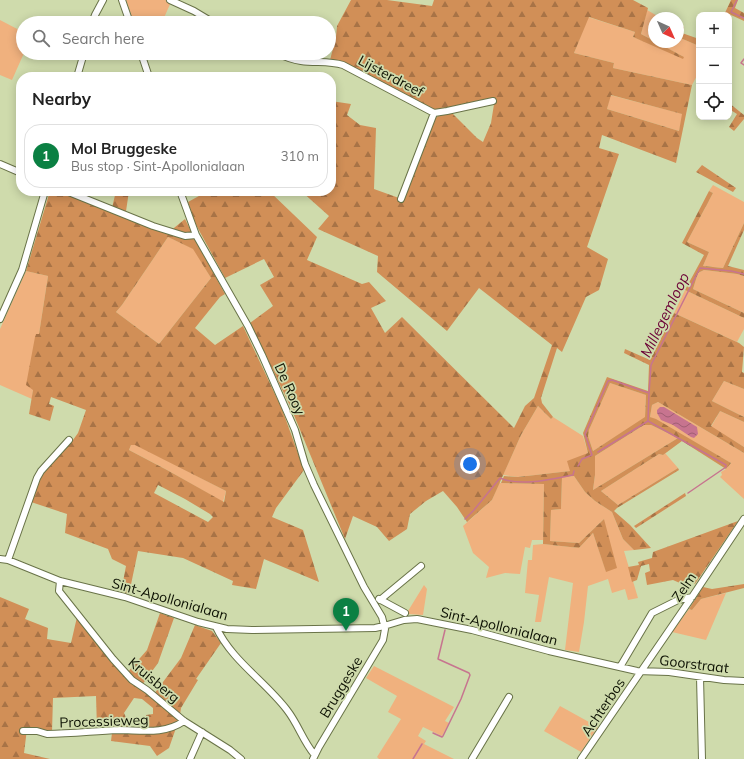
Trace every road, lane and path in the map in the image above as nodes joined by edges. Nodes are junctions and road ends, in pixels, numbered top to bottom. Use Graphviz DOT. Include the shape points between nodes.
graph roads {
  1 [pos="103,0"];
  2 [pos="122,0"];
  3 [pos="170,0"];
  4 [pos="95,16"];
  5 [pos="128,16"];
  6 [pos="202,16"];
  7 [pos="82,60"];
  8 [pos="143,60"];
  9 [pos="297,60"];
  10 [pos="78,72"];
  11 [pos="147,72"];
  12 [pos="493,101"];
  13 [pos="434,113"];
  14 [pos="0,164"];
  15 [pos="16,171"];
  16 [pos="44,196"];
  17 [pos="79,196"];
  18 [pos="182,196"];
  19 [pos="401,199"];
  20 [pos="196,234"];
  21 [pos="0,319"];
  22 [pos="69,440"];
  23 [pos="744,519"];
  24 [pos="0,558"];
  25 [pos="8,560"];
  26 [pos="420,566"];
  27 [pos="60,581"];
  28 [pos="692,597"];
  29 [pos="371,600"];
  30 [pos="380,600"];
  31 [pos="404,613"];
  32 [pos="384,626"];
  33 [pos="216,627"];
  34 [pos="620,667"];
  35 [pos="642,669"];
  36 [pos="700,676"];
  37 [pos="744,681"];
  38 [pos="509,698"];
  39 [pos="184,721"];
  40 [pos="23,731"];
  41 [pos="202,732"];
  42 [pos="314,757"];
  43 [pos="190,759"];
  44 [pos="241,759"];
  45 [pos="472,759"];
  46 [pos="581,759"];
  47 [pos="702,759"];
  1 -- 4 [label="street"];
  2 -- 5 [label="street"];
  3 -- 6 [label="street"];
  7 -- 10 [label="street"];
  8 -- 11 [label="street"];
  9 -- 13 [label="street, Lijsterdreef" via="343,65"];
  12 -- 13 [label="street, Lijsterdreef"];
  13 -- 19 [label="street"];
  14 -- 15 [label="street"];
  16 -- 21 [label="street" via="22,270"];
  17 -- 20 [label="street" via="154,226 185,236"];
  18 -- 20 [label="street, De Rooy"];
  20 -- 29 [label="street, De Rooy" via="248,326 290,418 314,485"];
  22 -- 25 [label="street" via="37,478"];
  23 -- 28 [label="street, Zelm"];
  24 -- 25 [label="street, Sint-Apollonialaan"];
  25 -- 27 [label="street, Sint-Apollonialaan"];
  26 -- 30 [label="street"];
  27 -- 33 [label="street, Sint-Apollonialaan" via="125,598"];
  27 -- 39 [label="street, Kruisberg" via="59,591 122,669 132,680"];
  28 -- 34 [label="street" via="678,600 652,613"];
  28 -- 35 [label="street, Zelm"];
  29 -- 30 [label="street"];
  29 -- 32 [label="street, De Rooy" via="382,617"];
  30 -- 31 [label="street"];
  32 -- 33 [label="street, Sint-Apollonialaan" via="252,630"];
  32 -- 34 [label="street, Sint-Apollonialaan" via="417,619"];
  32 -- 42 [label="street, Bruggeske" via="383,640"];
  33 -- 42 [label="street" via="242,664 288,710"];
  34 -- 35 [label="street, Sint-Apollonialaan"];
  35 -- 36 [label="street, Goorstraat"];
  35 -- 46 [label="street, Achterbos"];
  36 -- 37 [label="street, Goorstraat"];
  36 -- 47 [label="street"];
  38 -- 45 [label="street"];
  39 -- 40 [label="street, Processieweg" via="179,725 157,731 118,730 47,734"];
  39 -- 41 [label="street, Kruisberg"];
  41 -- 43 [label="street"];
  41 -- 44 [label="street, Kruisberg"];
}
